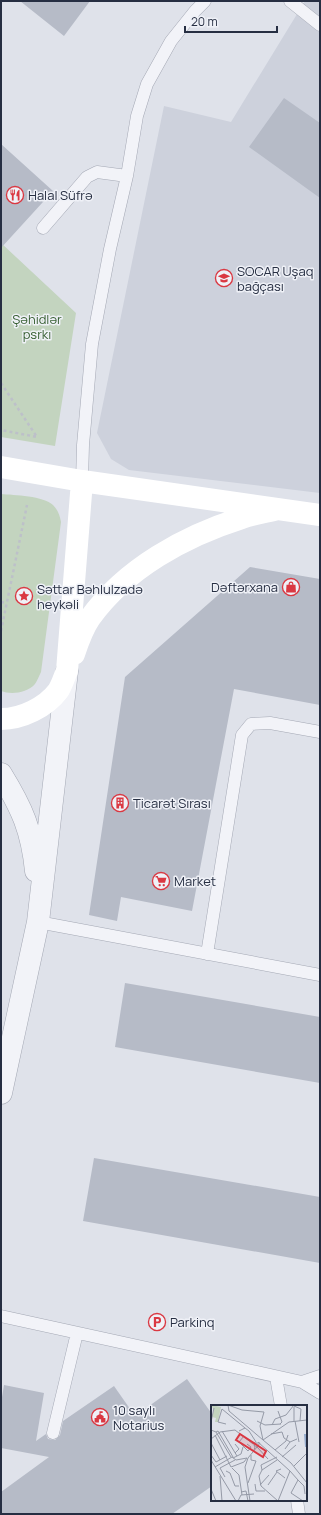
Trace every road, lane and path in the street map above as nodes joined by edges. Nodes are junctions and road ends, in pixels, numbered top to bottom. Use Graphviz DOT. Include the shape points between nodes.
graph roads {
  1 [pos="205,1"];
  2 [pos="290,1"];
  3 [pos="320,25"];
  4 [pos="127,176"];
  5 [pos="43,228"];
  6 [pos="1,383"];
  7 [pos="1,430"];
  8 [pos="1,467"];
  9 [pos="82,481"];
  10 [pos="27,506"];
  11 [pos="278,509"];
  12 [pos="320,515"];
  13 [pos="1,602"];
  14 [pos="7,603"];
  15 [pos="1,631"];
  16 [pos="67,671"];
  17 [pos="1,719"];
  18 [pos="320,732"];
  19 [pos="1,774"];
  20 [pos="38,922"];
  21 [pos="207,954"];
  22 [pos="320,975"];
  23 [pos="1,1092"];
  24 [pos="1,1316"];
  25 [pos="77,1333"];
  26 [pos="320,1376"];
  27 [pos="276,1377"];
  28 [pos="302,1382"];
  29 [pos="320,1393"];
  30 [pos="281,1405"];
  31 [pos="53,1433"];
  32 [pos="297,1501"];
  33 [pos="299,1514"];
  1 -- 4 [label="lane" via="171,41 147,84 137,116"];
  2 -- 3 [label="lane"];
  4 -- 5 [label="lane" via="97,172 87,177"];
  4 -- 9 [label="lane" via="92,344"];
  6 -- 7 [label="path" via="37,437"];
  8 -- 9 [label="main road"];
  9 -- 11 [label="main road"];
  9 -- 16 [label="main road"];
  10 -- 14 [label="path"];
  11 -- 12 [label="main road"];
  11 -- 16 [label="main road" via="242,518 188,539 164,552 132,576 105,600 90,618"];
  13 -- 14 [label="path"];
  14 -- 15 [label="path"];
  16 -- 17 [label="main road" via="58,690 44,705 25,714"];
  16 -- 20 [label="street"];
  18 -- 21 [label="lane" via="270,723 252,724 242,735"];
  19 -- 20 [label="street" via="17,799 34,850"];
  20 -- 21 [label="lane"];
  20 -- 23 [label="street"];
  21 -- 22 [label="lane"];
  24 -- 25 [label="lane"];
  25 -- 27 [label="lane"];
  25 -- 31 [label="lane"];
  26 -- 28 [label="lane"];
  27 -- 28 [label="lane"];
  27 -- 30 [label="lane"];
  28 -- 29 [label="lane"];
  32 -- 33 [label="lane"];
}
